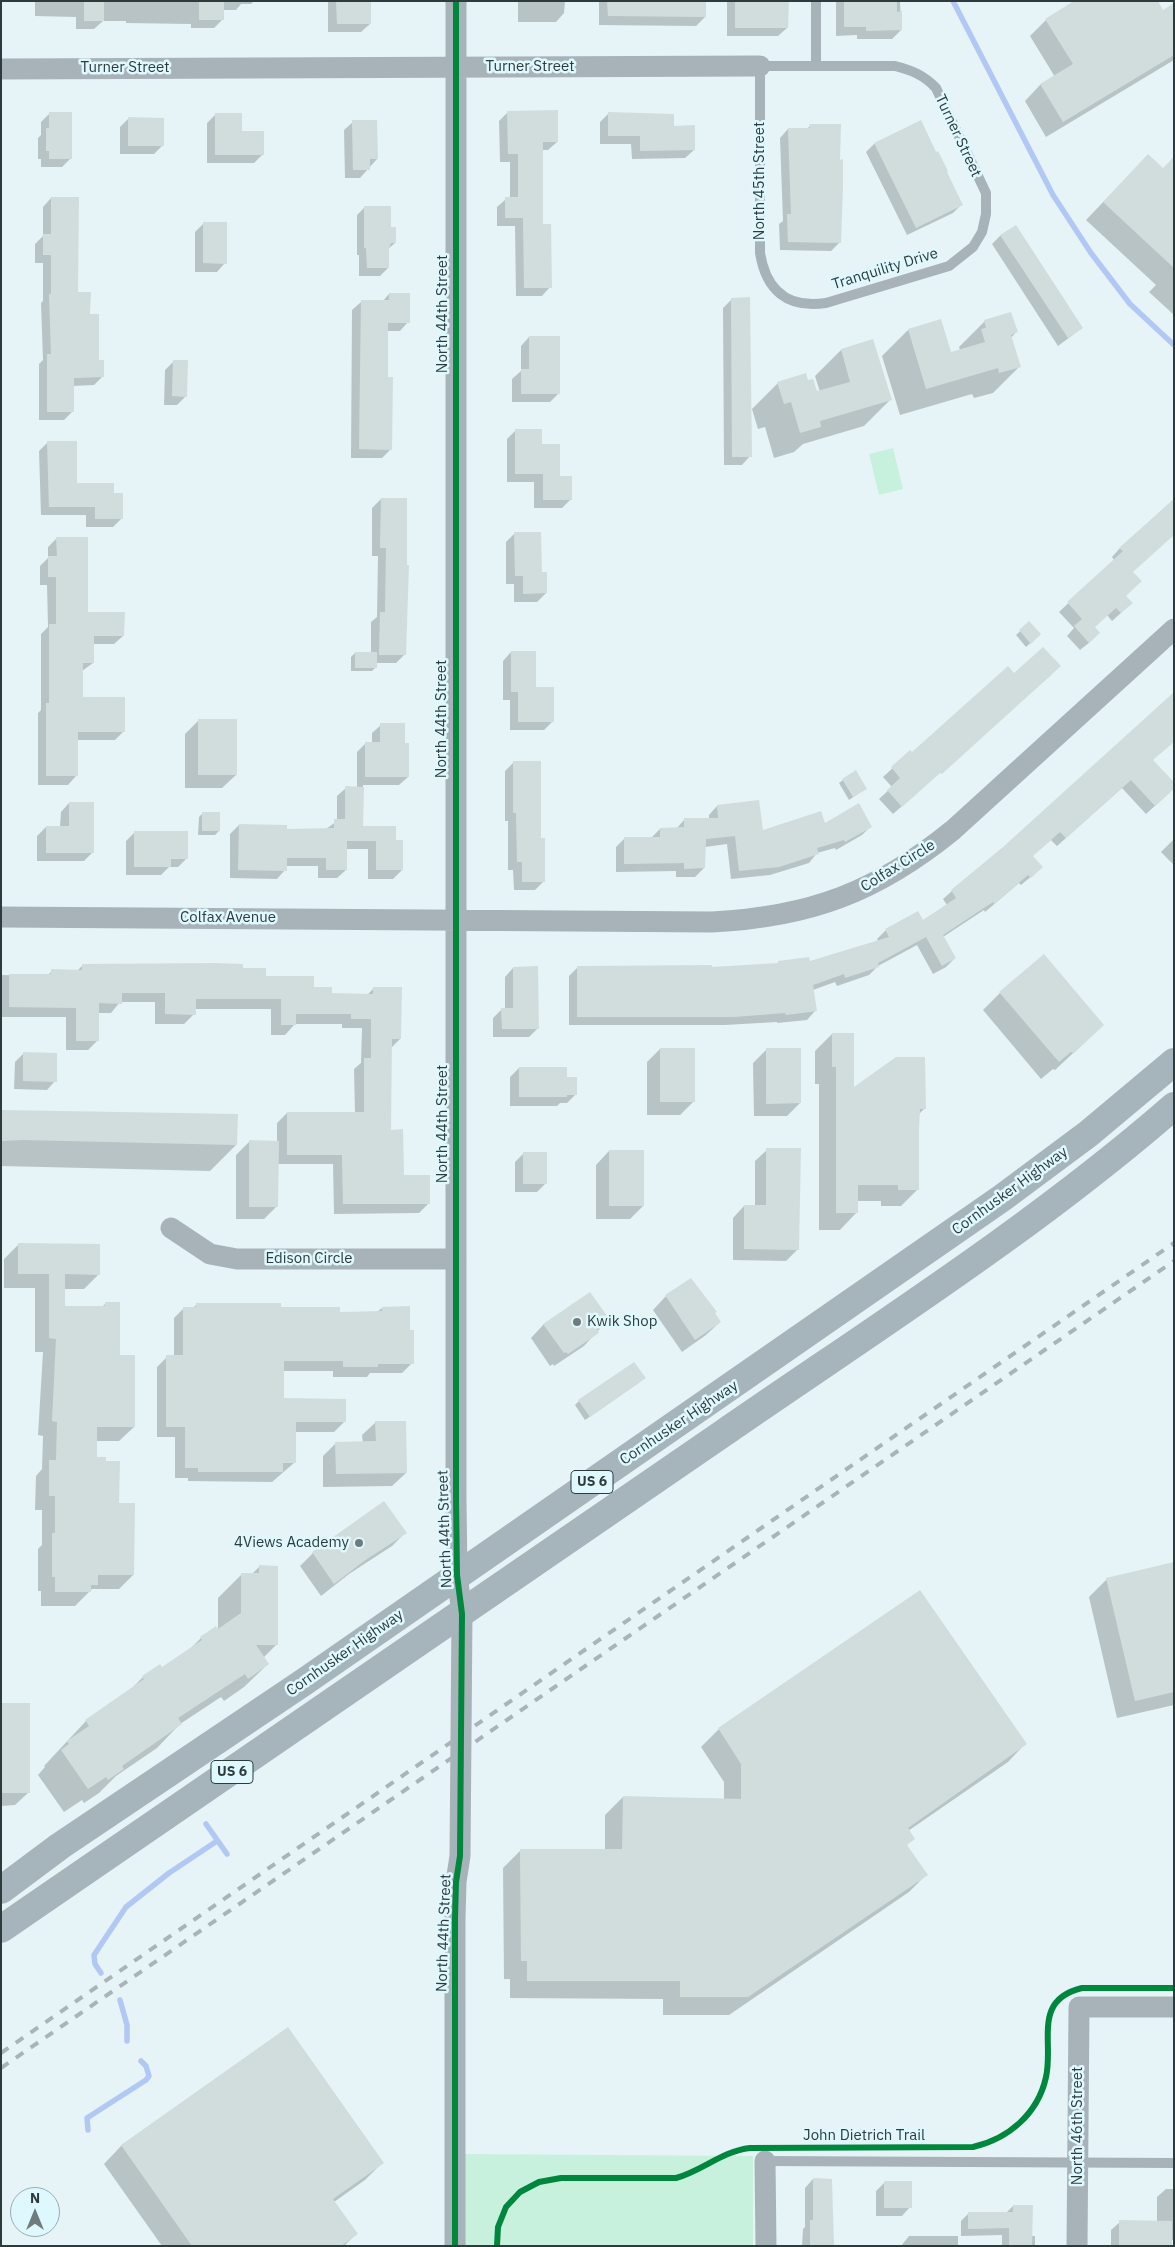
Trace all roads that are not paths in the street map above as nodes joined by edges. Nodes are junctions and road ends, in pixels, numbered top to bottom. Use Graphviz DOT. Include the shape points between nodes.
graph roads {
  1 [pos="456,1"];
  2 [pos="816,1"];
  3 [pos="760,66"];
  4 [pos="816,66"];
  5 [pos="456,67"];
  6 [pos="1,69"];
  7 [pos="986,194"];
  8 [pos="776,291"];
  9 [pos="1174,629"];
  10 [pos="1,917"];
  11 [pos="456,920"];
  12 [pos="1174,1062"];
  13 [pos="1174,1106"];
  14 [pos="170,1228"];
  15 [pos="456,1259"];
  16 [pos="457,1575"];
  17 [pos="455,1618"];
  18 [pos="1,1890"];
  19 [pos="1,1929"];
  20 [pos="1174,2007"];
  21 [pos="765,2161"];
  22 [pos="1078,2163"];
  23 [pos="1174,2163"];
  24 [pos="455,2246"];
  25 [pos="766,2246"];
  26 [pos="1077,2246"];
  1 -- 5 [label="street, North 44th Street"];
  2 -- 4 [label="lane"];
  3 -- 4 [label="lane, Turner Street"];
  3 -- 5 [label="street, Turner Street"];
  3 -- 8 [label="lane, North 45th Street" via="760,253 763,270"];
  4 -- 7 [label="lane, Turner Street" via="895,66 912,70 928,80 936,88"];
  5 -- 6 [label="street, Turner Street"];
  5 -- 11 [label="street, North 44th Street"];
  7 -- 8 [label="lane, Tranquility Drive" via="982,232 973,247 949,266 815,305 798,303"];
  9 -- 11 [label="street, Colfax Circle" via="928,851 861,891 801,910 747,920"];
  10 -- 11 [label="street, Colfax Avenue"];
  11 -- 15 [label="street, North 44th Street"];
  12 -- 16 [label="main road, Cornhusker Highway / US 6" via="1088,1134 1002,1198"];
  13 -- 17 [label="main road, US 6" via="1079,1183 964,1267"];
  14 -- 15 [label="street, Edison Circle" via="210,1254 237,1259"];
  15 -- 16 [label="street, North 44th Street"];
  16 -- 17 [label="street, North 44th Street"];
  16 -- 18 [label="main road, Cornhusker Highway / US 6" via="60,1846"];
  17 -- 19 [label="main road, US 6"];
  17 -- 24 [label="street, North 44th Street" via="449,1856 456,1882"];
  20 -- 22 [label="street, North 46th Street" via="1079,2007"];
  21 -- 22 [label="lane"];
  21 -- 25 [label="street"];
  22 -- 23 [label="lane"];
  22 -- 26 [label="street, North 46th Street"];
}
